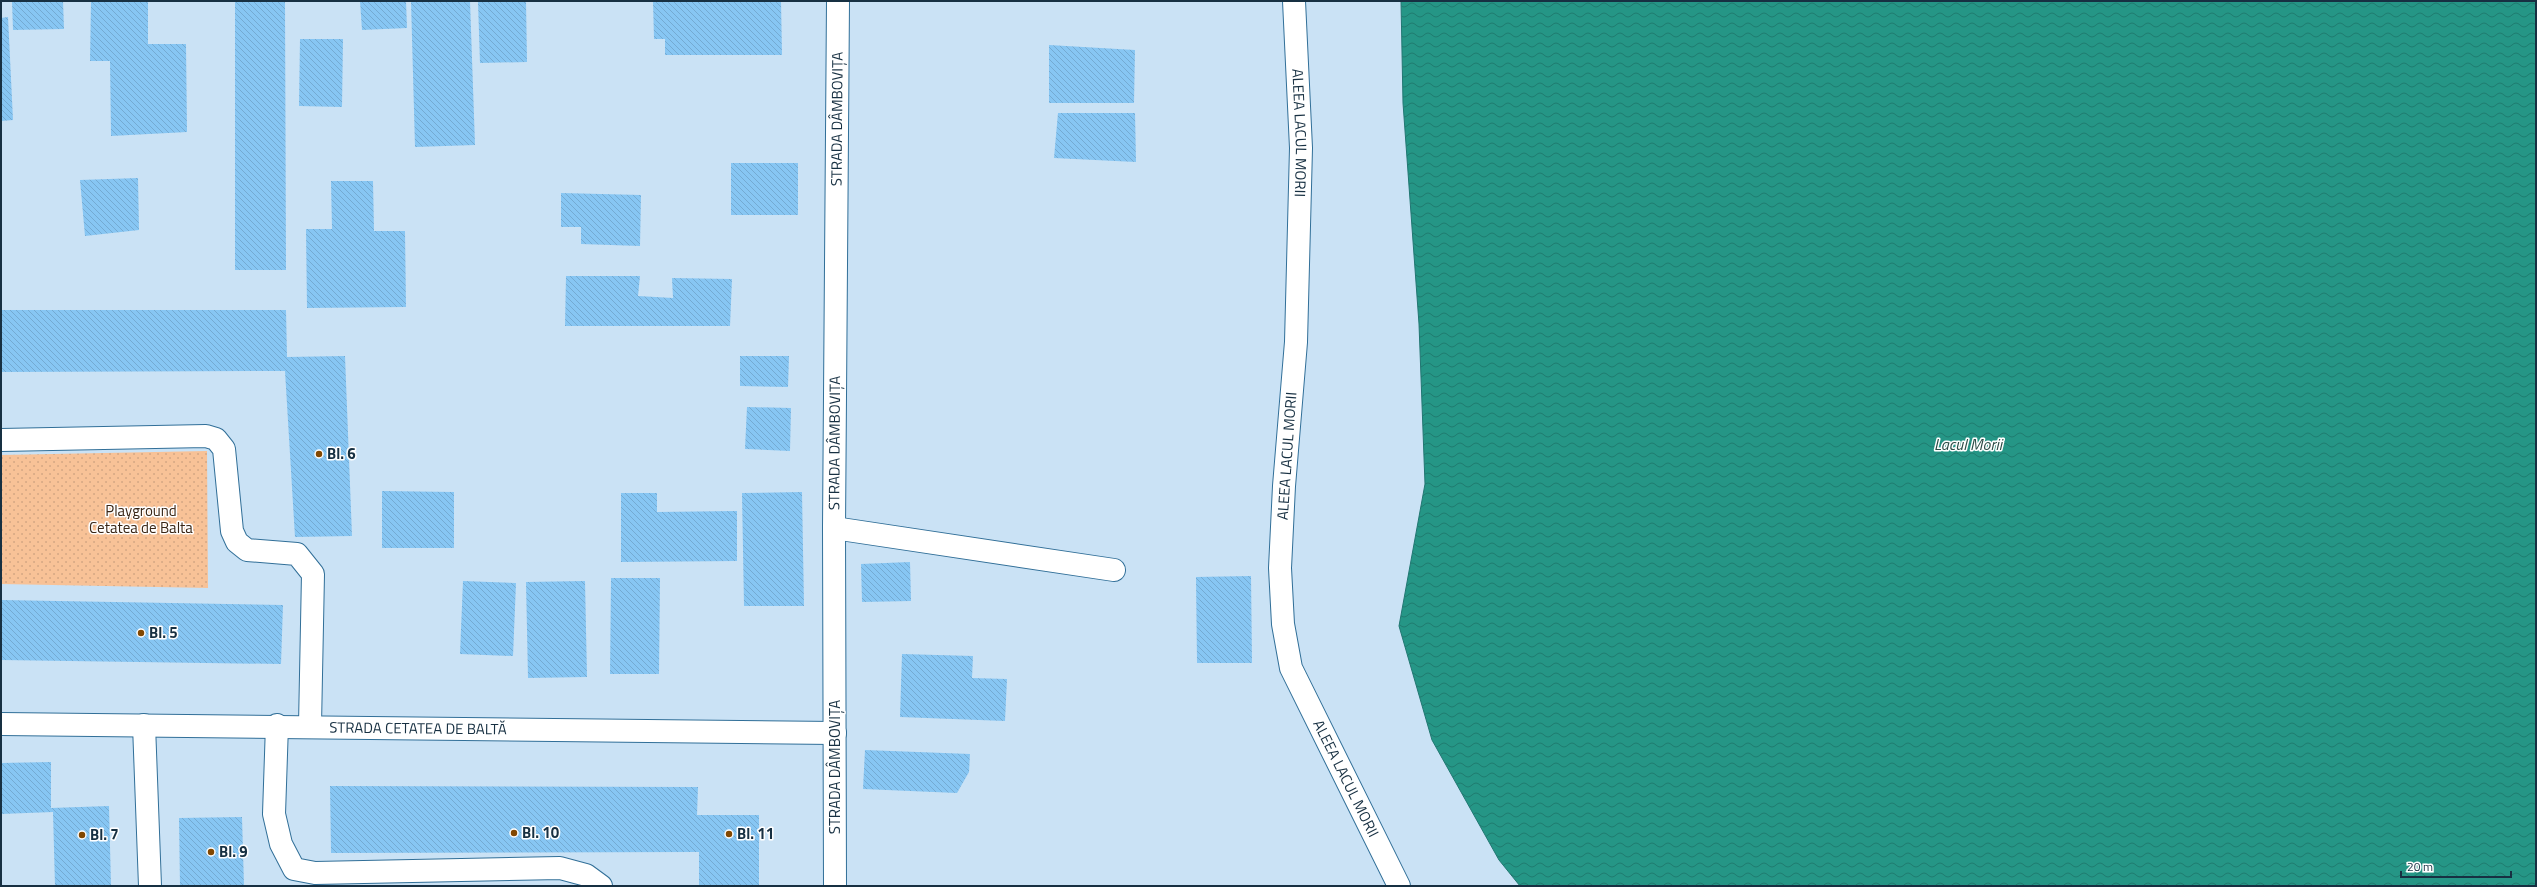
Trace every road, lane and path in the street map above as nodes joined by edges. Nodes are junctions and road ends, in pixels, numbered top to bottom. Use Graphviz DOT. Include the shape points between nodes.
graph roads {
  1 [pos="838,1"];
  2 [pos="1294,1"];
  3 [pos="1,440"];
  4 [pos="834,528"];
  5 [pos="1114,570"];
  6 [pos="1,724"];
  7 [pos="144,725"];
  8 [pos="277,725"];
  9 [pos="310,725"];
  10 [pos="835,733"];
  11 [pos="150,886"];
  12 [pos="601,886"];
  13 [pos="835,886"];
  14 [pos="1399,886"];
  1 -- 4 [label="street, STRADA DÂMBOVIȚA"];
  2 -- 14 [label="street, ALEEA LACUL MORII" via="1301,148 1296,342 1280,568 1283,624 1291,668"];
  3 -- 9 [label="street" via="206,436 216,439 224,449 232,531 237,542 247,550 297,554 313,574"];
  4 -- 5 [label="street"];
  4 -- 10 [label="street, STRADA DÂMBOVIȚA"];
  6 -- 7 [label="street, STRADA CETATEA DE BALTĂ"];
  7 -- 8 [label="street, STRADA CETATEA DE BALTĂ"];
  7 -- 11 [label="street"];
  8 -- 9 [label="street, STRADA CETATEA DE BALTĂ"];
  8 -- 12 [label="street" via="274,814 281,844 294,869 315,873 560,868 586,875"];
  9 -- 10 [label="street, STRADA CETATEA DE BALTĂ"];
  10 -- 13 [label="street, STRADA DÂMBOVIȚA"];
}
